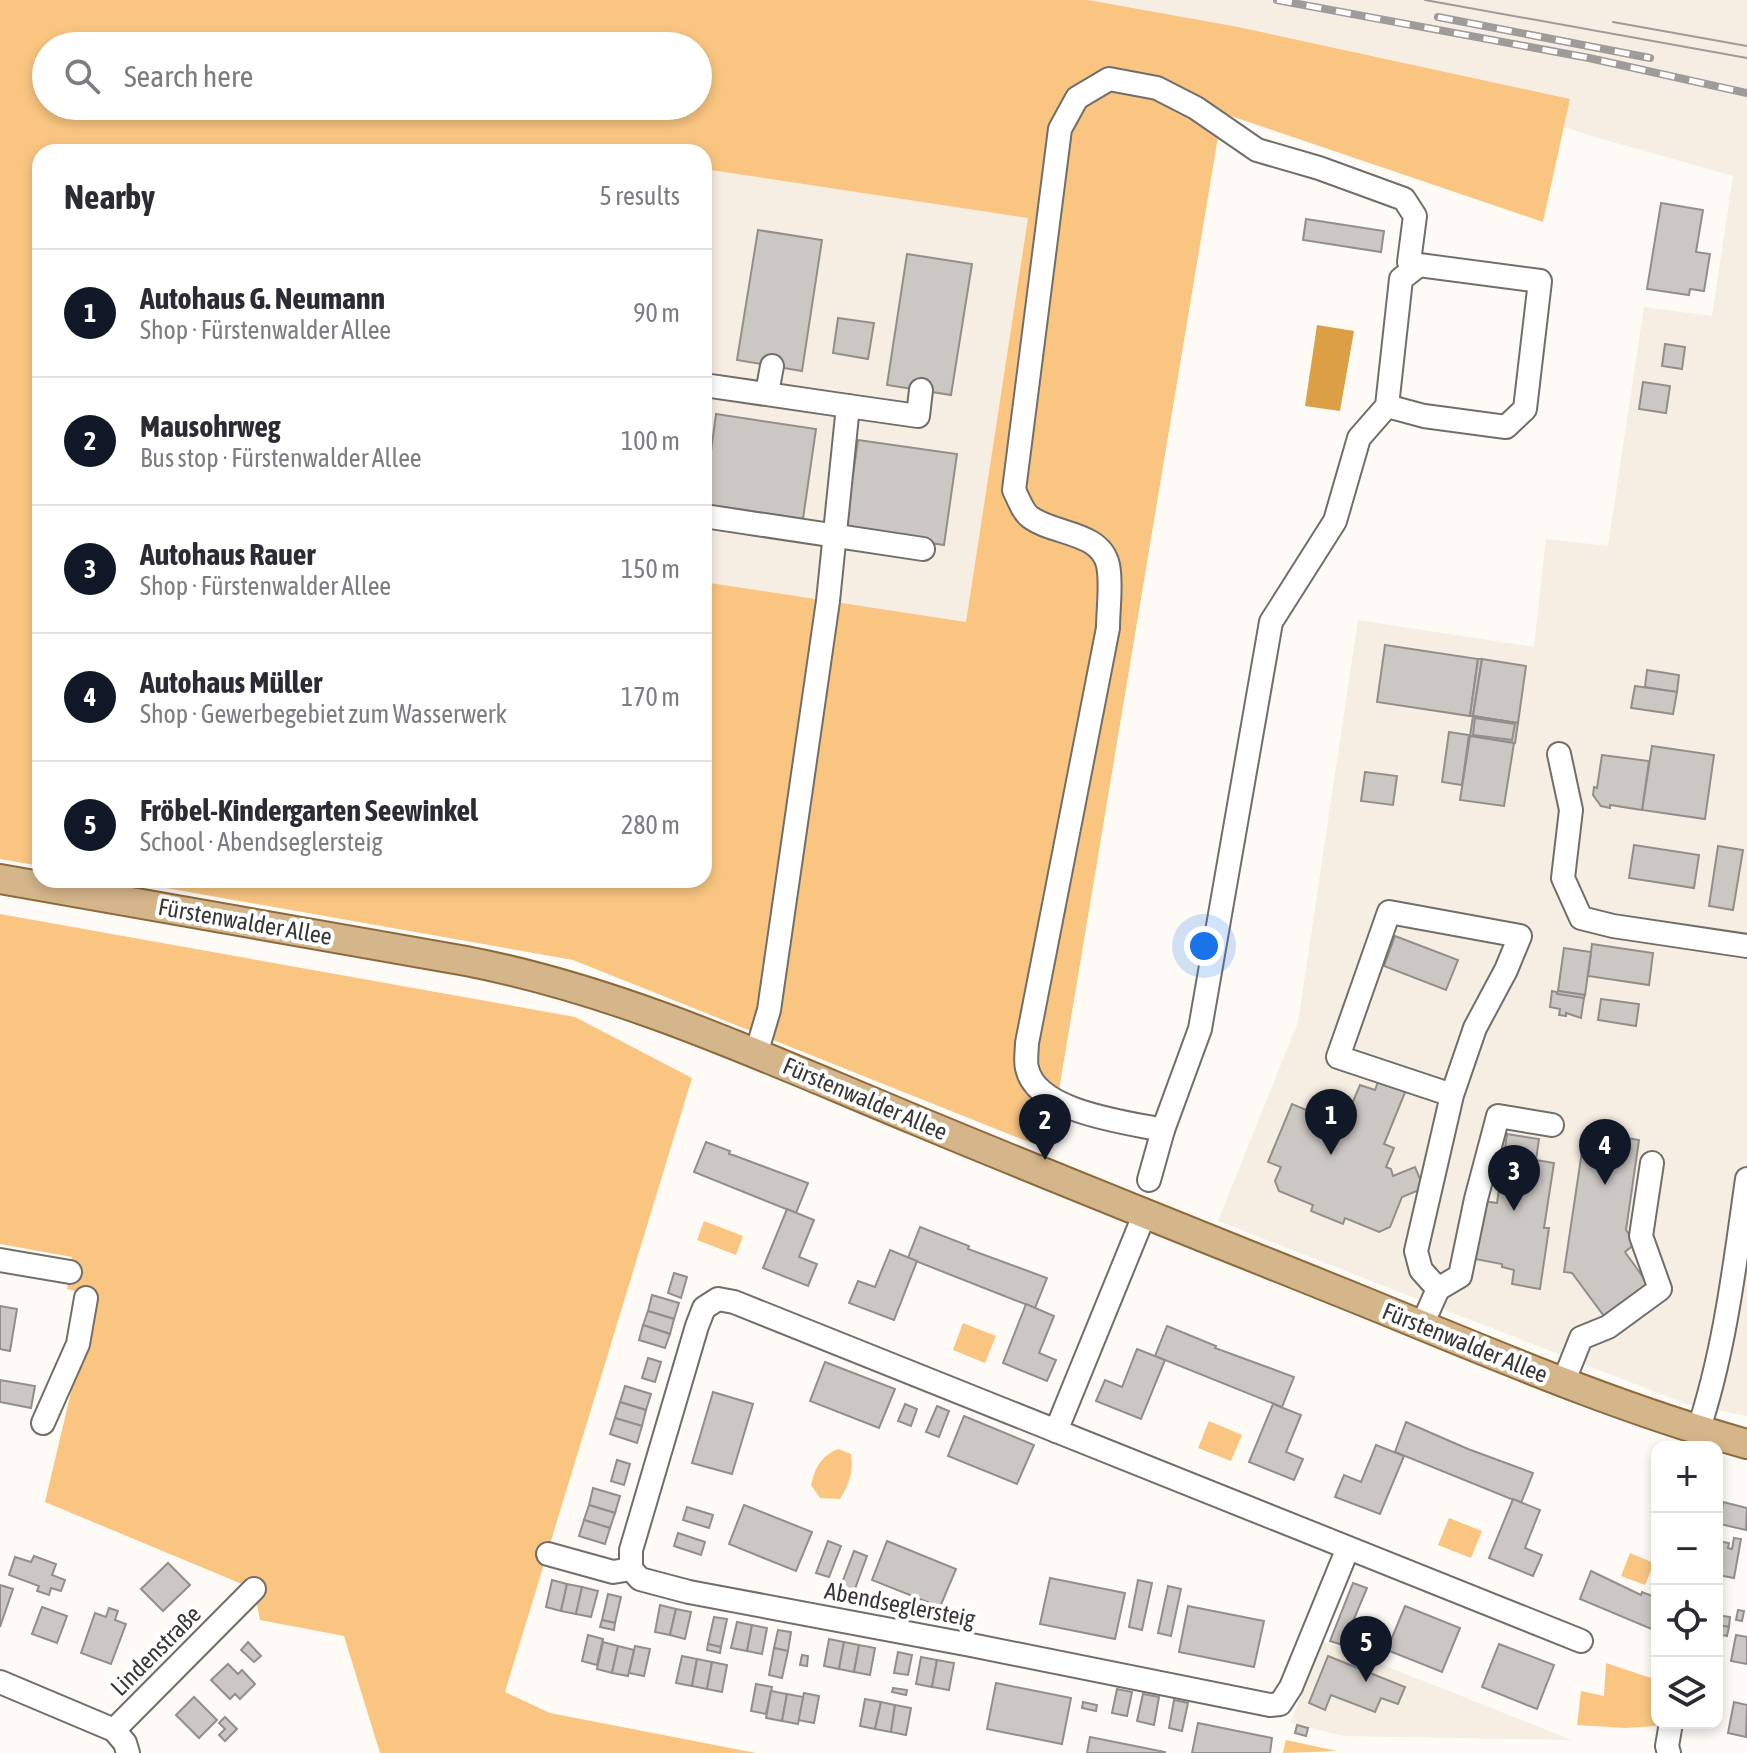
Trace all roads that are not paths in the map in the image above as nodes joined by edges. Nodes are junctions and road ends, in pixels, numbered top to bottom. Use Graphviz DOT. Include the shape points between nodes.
graph roads {
  1 [pos="1412,270"];
  2 [pos="772,366"];
  3 [pos="712,386"];
  4 [pos="921,390"];
  5 [pos="767,393"];
  6 [pos="848,406"];
  7 [pos="1387,406"];
  8 [pos="712,517"];
  9 [pos="834,537"];
  10 [pos="923,549"];
  11 [pos="1559,754"];
  12 [pos="0,879"];
  13 [pos="32,885"];
  14 [pos="51,888"];
  15 [pos="1747,946"];
  16 [pos="756,1054"];
  17 [pos="1452,1095"];
  18 [pos="1552,1125"];
  19 [pos="1163,1130"];
  20 [pos="1652,1163"];
  21 [pos="1747,1179"];
  22 [pos="1149,1180"];
  23 [pos="1145,1213"];
  24 [pos="0,1260"];
  25 [pos="70,1272"];
  26 [pos="1438,1289"];
  27 [pos="86,1298"];
  28 [pos="1422,1325"];
  29 [pos="1563,1383"];
  30 [pos="43,1423"];
  31 [pos="1056,1431"];
  32 [pos="1709,1438"];
  33 [pos="1747,1444"];
  34 [pos="1348,1548"];
  35 [pos="548,1554"];
  36 [pos="631,1569"];
  37 [pos="254,1589"];
  38 [pos="1581,1641"];
  39 [pos="0,1682"];
  40 [pos="1670,1729"];
  41 [pos="114,1730"];
  42 [pos="128,1753"];
  43 [pos="1669,1753"];
  1 -- 7 [label="street" via="1401,279"];
  1 -- 7 [label="street" via="1419,265 1540,281 1525,409 1506,427"];
  1 -- 19 [label="street" via="1415,216 1404,199 1257,150 1157,88 1109,79 1077,98 1060,129 1014,490 1028,516 1088,539 1103,551 1109,567 1108,628 1027,1043 1027,1069 1044,1096 1078,1110"];
  2 -- 5 [label="street"];
  3 -- 5 [label="street"];
  4 -- 6 [label="street" via="918,416"];
  5 -- 6 [label="street"];
  6 -- 9 [label="street"];
  7 -- 19 [label="street" via="1359,438 1335,521 1271,622 1200,1029"];
  8 -- 9 [label="street"];
  9 -- 10 [label="street"];
  9 -- 16 [label="street" via="769,1010"];
  11 -- 15 [label="street" via="1571,810 1563,878 1581,918"];
  12 -- 13 [label="main road, Fürstenwalder Allee"];
  14 -- 16 [label="main road, Fürstenwalder Allee" via="518,971 646,1011"];
  16 -- 23 [label="main road, Fürstenwalder Allee"];
  17 -- 17 [label="street" via="1338,1057 1389,912 1520,936 1475,1028"];
  17 -- 26 [label="street" via="1416,1251 1421,1270"];
  18 -- 26 [label="street" via="1498,1116 1460,1276"];
  19 -- 22 [label="street"];
  20 -- 29 [label="street" via="1641,1236 1660,1289 1608,1327 1581,1338"];
  21 -- 32 [label="street" via="1714,1372"];
  23 -- 28 [label="main road, Fürstenwalder Allee"];
  23 -- 31 [label="street"];
  24 -- 25 [label="street"];
  26 -- 28 [label="street"];
  27 -- 30 [label="street" via="78,1344"];
  28 -- 29 [label="main road, Fürstenwalder Allee"];
  29 -- 32 [label="main road, Fürstenwalder Allee"];
  31 -- 34 [label="street"];
  31 -- 36 [label="street" via="977,1390 732,1295 704,1308 697,1326 638,1523"];
  32 -- 33 [label="main road, Fürstenwalder Allee"];
  34 -- 36 [label="street, Abendseglersteig" via="1291,1687 1280,1704 1270,1705 689,1592 640,1579"];
  34 -- 38 [label="street" via="1381,1550"];
  35 -- 36 [label="street" via="613,1572"];
  37 -- 41 [label="street, Lindenstraße"];
  39 -- 41 [label="street, Lindenstraße"];
  40 -- 43 [label="street"];
  41 -- 42 [label="street"];
}
